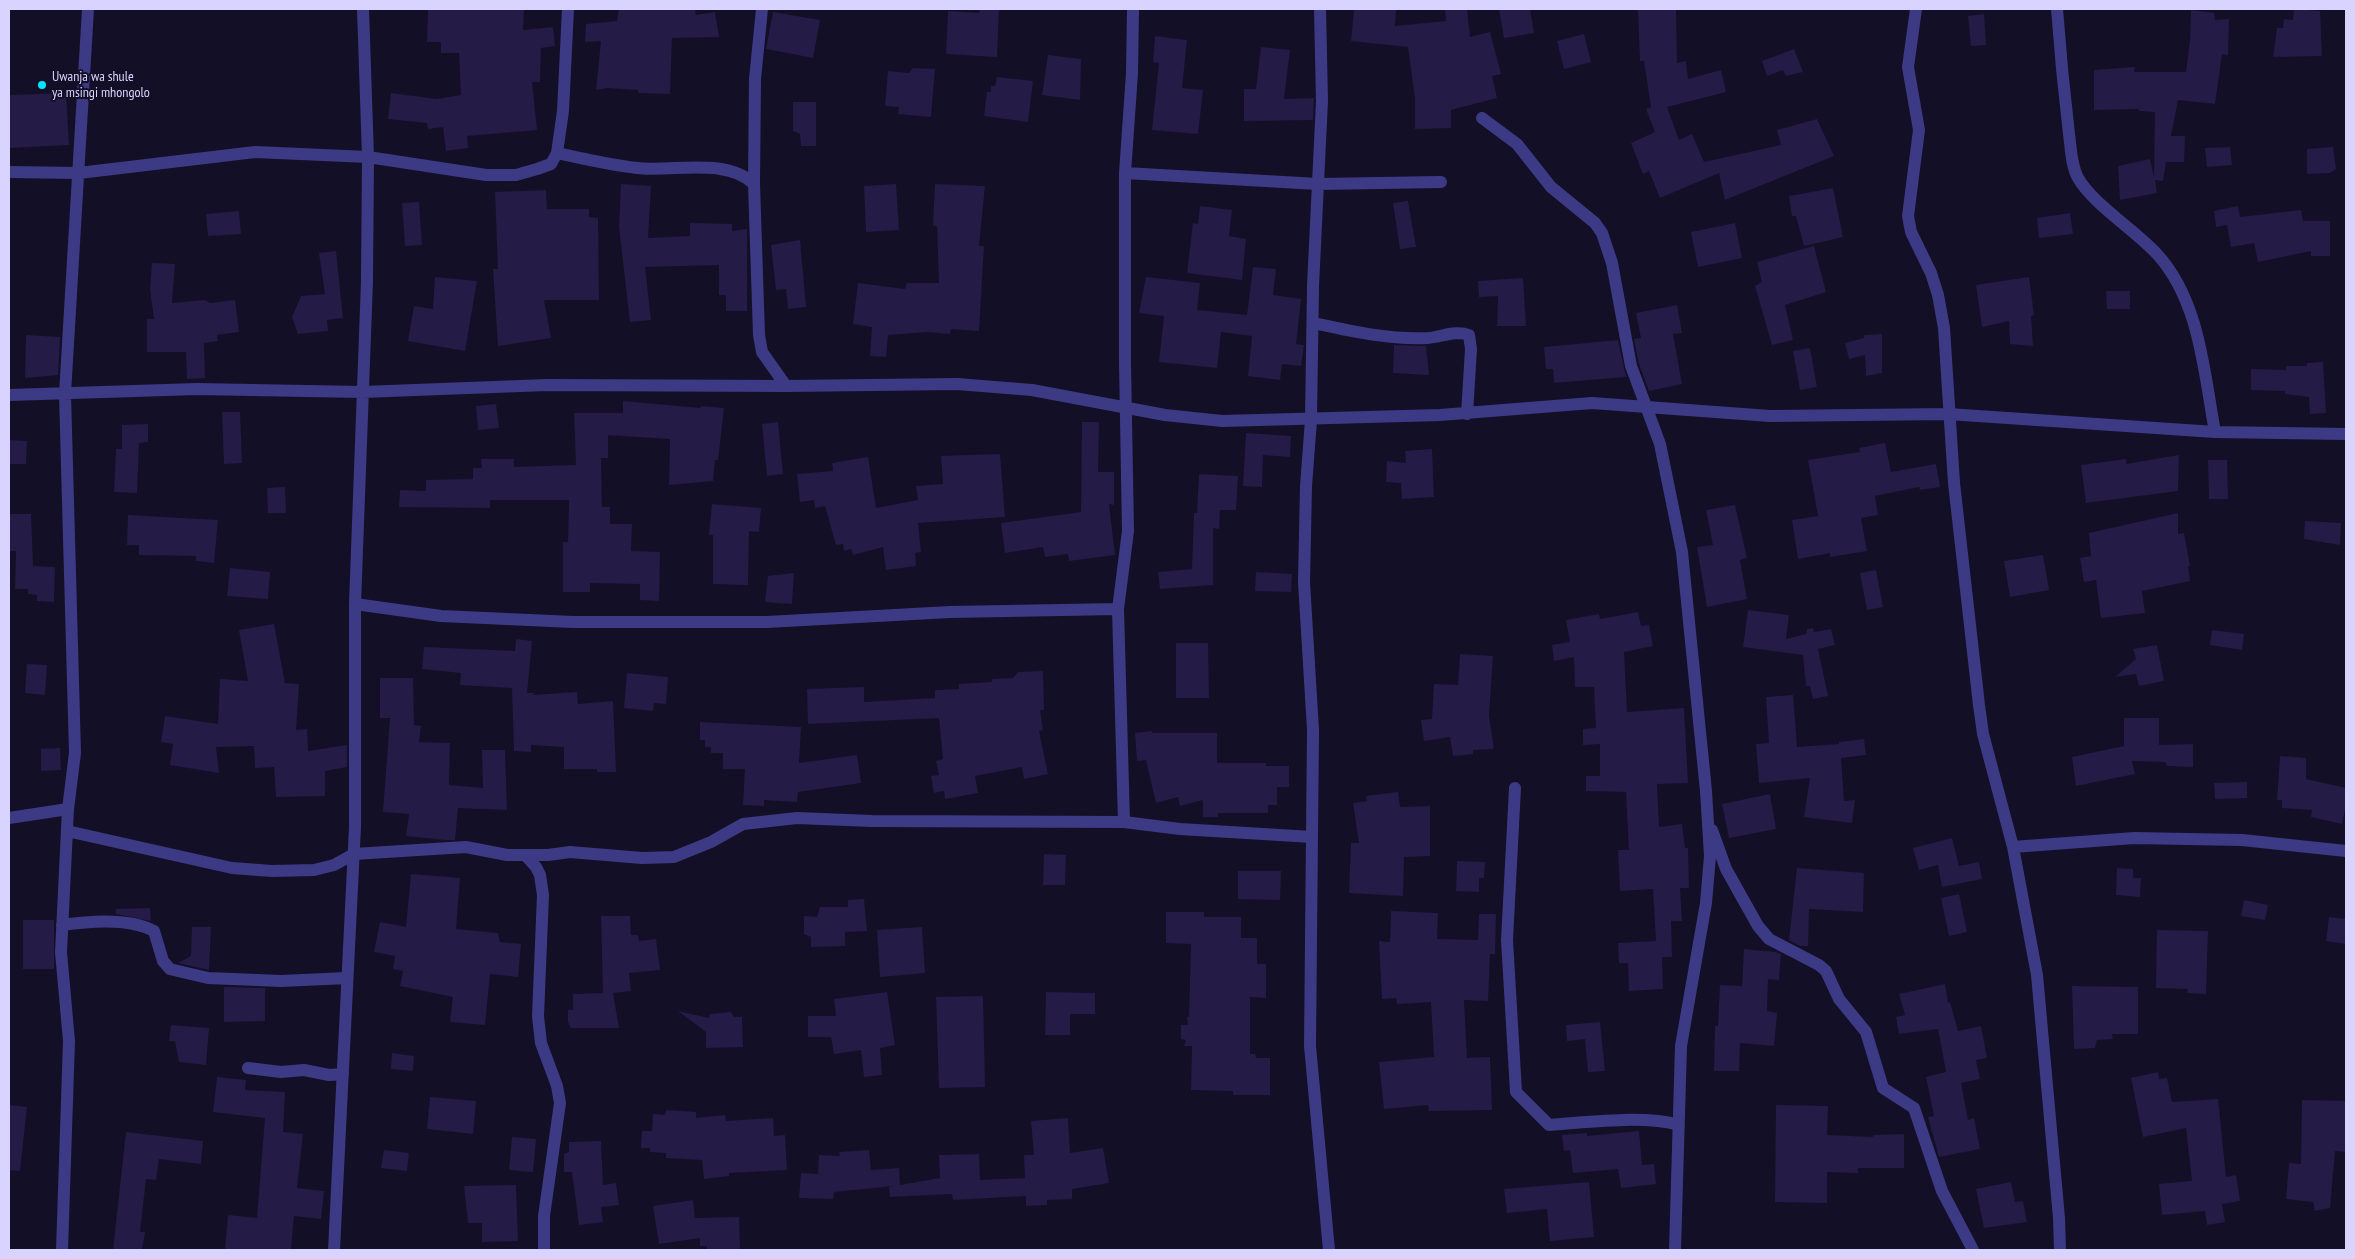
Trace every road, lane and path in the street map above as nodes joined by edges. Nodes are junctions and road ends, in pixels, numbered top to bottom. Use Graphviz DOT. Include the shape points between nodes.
graph roads {
  1 [pos="88,9"];
  2 [pos="363,9"];
  3 [pos="568,9"];
  4 [pos="762,9"];
  5 [pos="1133,9"];
  6 [pos="1320,9"];
  7 [pos="1916,9"];
  8 [pos="2057,9"];
  9 [pos="1482,118"];
  10 [pos="557,153"];
  11 [pos="368,157"];
  12 [pos="9,172"];
  13 [pos="79,173"];
  14 [pos="1125,173"];
  15 [pos="1441,182"];
  16 [pos="754,184"];
  17 [pos="1318,184"];
  18 [pos="1313,323"];
  19 [pos="786,386"];
  20 [pos="362,392"];
  21 [pos="65,394"];
  22 [pos="9,395"];
  23 [pos="1127,408"];
  24 [pos="1645,408"];
  25 [pos="1467,414"];
  26 [pos="1948,414"];
  27 [pos="1311,420"];
  28 [pos="2215,432"];
  29 [pos="2346,434"];
  30 [pos="355,604"];
  31 [pos="1118,609"];
  32 [pos="1514,788"];
  33 [pos="68,809"];
  34 [pos="1708,815"];
  35 [pos="9,818"];
  36 [pos="1124,822"];
  37 [pos="67,831"];
  38 [pos="1312,838"];
  39 [pos="2013,847"];
  40 [pos="2346,851"];
  41 [pos="354,854"];
  42 [pos="526,856"];
  43 [pos="62,925"];
  44 [pos="347,978"];
  45 [pos="248,1068"];
  46 [pos="343,1074"];
  47 [pos="1679,1125"];
  48 [pos="62,1250"];
  49 [pos="334,1250"];
  50 [pos="544,1250"];
  51 [pos="1329,1250"];
  52 [pos="1675,1250"];
  53 [pos="1973,1250"];
  54 [pos="2060,1250"];
  1 -- 13 [label="street"];
  2 -- 11 [label="street"];
  3 -- 10 [label="street" via="563,111"];
  4 -- 16 [label="street" via="755,79"];
  5 -- 14 [label="street"];
  6 -- 17 [label="street" via="1322,101"];
  7 -- 26 [label="street" via="1908,67 1919,130 1908,216 1911,232 1938,296 1944,328"];
  8 -- 28 [label="street" via="2066,114 2077,177 2158,255 2174,276 2188,305 2196,334"];
  9 -- 24 [label="street" via="1517,144 1551,187 1595,223 1602,233 1612,263 1631,366"];
  10 -- 11 [label="street" via="551,164 516,175 486,175"];
  10 -- 16 [label="street" via="639,168 697,168 730,172"];
  11 -- 13 [label="street" via="255,152"];
  11 -- 20 [label="street"];
  12 -- 13 [label="street"];
  13 -- 21 [label="street"];
  14 -- 17 [label="street"];
  14 -- 23 [label="street"];
  15 -- 17 [label="street"];
  16 -- 19 [label="street" via="759,335 762,352"];
  17 -- 18 [label="street"];
  18 -- 25 [label="street" via="1413,338 1462,332 1469,335"];
  18 -- 27 [label="street"];
  19 -- 20 [label="street" via="547,385"];
  19 -- 23 [label="street" via="957,384 1032,390"];
  20 -- 21 [label="street" via="197,389"];
  20 -- 30 [label="street"];
  21 -- 22 [label="street"];
  21 -- 33 [label="street" via="75,753"];
  23 -- 27 [label="street" via="1196,419"];
  23 -- 31 [label="street" via="1128,531"];
  24 -- 25 [label="street" via="1592,403"];
  24 -- 26 [label="street" via="1770,416"];
  24 -- 34 [label="street" via="1660,444 1682,552"];
  25 -- 27 [label="street"];
  26 -- 28 [label="street"];
  26 -- 39 [label="street" via="1983,734"];
  27 -- 38 [label="street" via="1304,582 1313,730"];
  28 -- 29 [label="street"];
  30 -- 31 [label="street" via="441,616 573,622 767,622 960,612"];
  30 -- 41 [label="street"];
  31 -- 36 [label="street"];
  32 -- 47 [label="street" via="1507,940 1516,1092 1549,1125 1601,1121 1667,1121"];
  33 -- 35 [label="street"];
  33 -- 37 [label="street"];
  34 -- 47 [label="street" via="1710,856 1706,903 1681,1046"];
  34 -- 53 [label="street" via="1726,869 1758,926 1769,939 1826,971 1839,999 1866,1032 1883,1088 1914,1108 1942,1191"];
  36 -- 38 [label="street"];
  36 -- 42 [label="street" via="797,818 743,824 674,857 642,858 570,852"];
  37 -- 41 [label="street" via="232,868 314,870 334,865"];
  37 -- 43 [label="street"];
  38 -- 51 [label="street" via="1310,1046"];
  39 -- 40 [label="street" via="2134,838 2242,840"];
  39 -- 54 [label="street" via="2037,975 2060,1218"];
  41 -- 42 [label="street" via="466,847"];
  41 -- 44 [label="street"];
  42 -- 50 [label="street" via="540,875 538,1016 541,1043 560,1103 544,1216"];
  43 -- 44 [label="street" via="112,923 148,928 158,938 163,961 170,969 208,978"];
  43 -- 48 [label="street" via="62,969 69,1041"];
  44 -- 46 [label="street"];
  45 -- 46 [label="street"];
  46 -- 49 [label="street"];
  47 -- 52 [label="street"];
}
